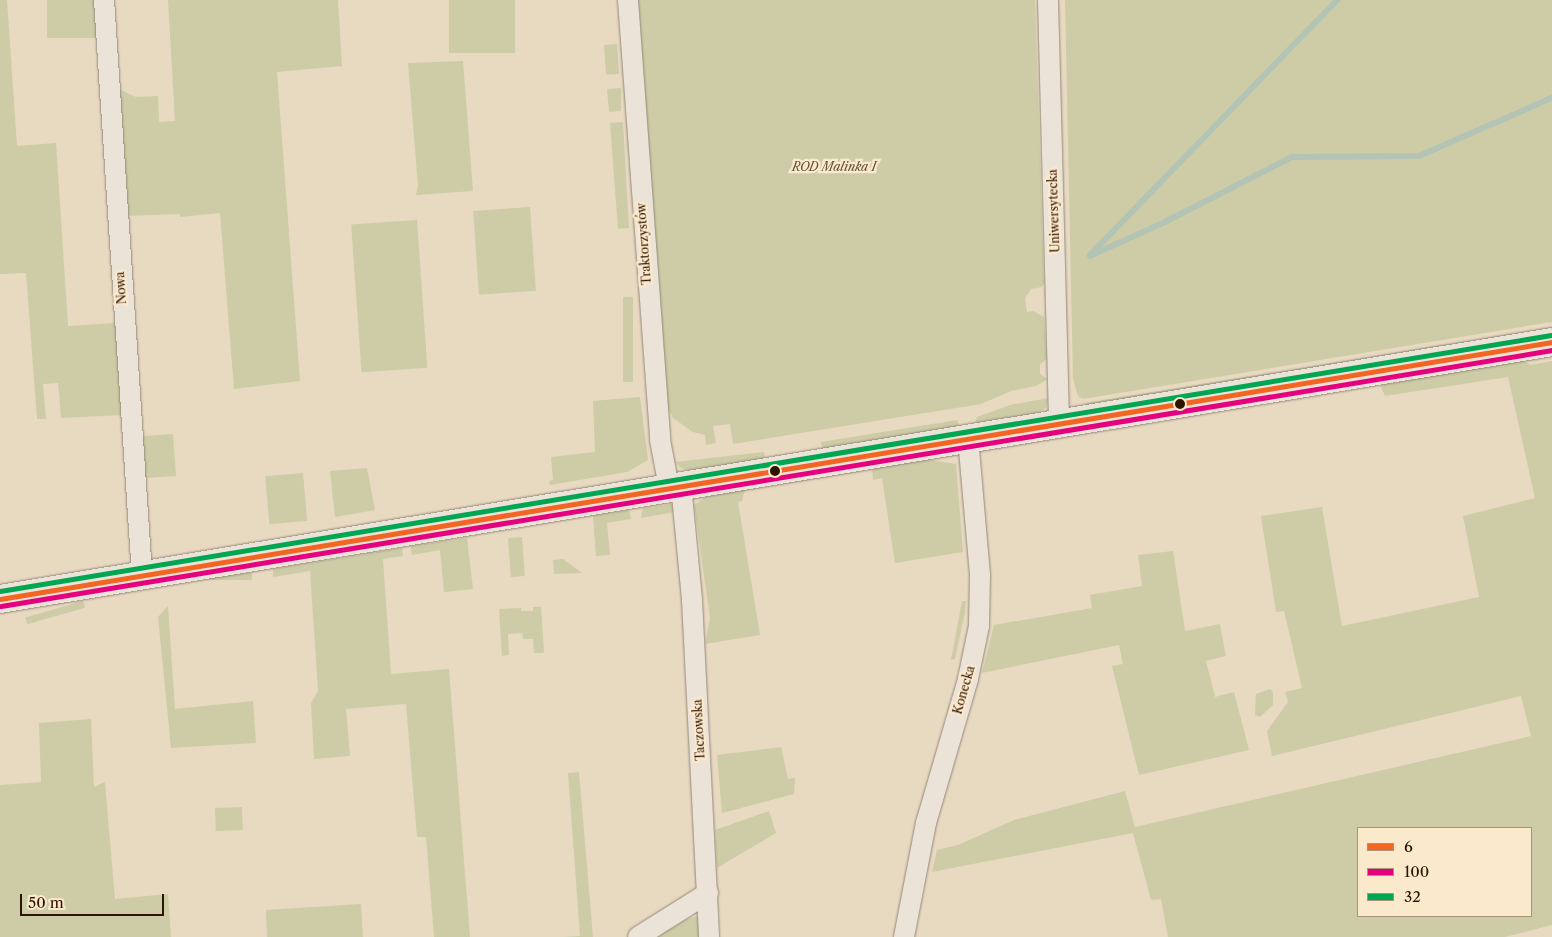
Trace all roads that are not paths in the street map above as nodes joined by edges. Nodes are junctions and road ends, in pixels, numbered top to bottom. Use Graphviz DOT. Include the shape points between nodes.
graph roads {
  1 [pos="104,0"];
  2 [pos="628,0"];
  3 [pos="1048,0"];
  4 [pos="1552,342"];
  5 [pos="1059,423"];
  6 [pos="968,437"];
  7 [pos="675,486"];
  8 [pos="142,575"];
  9 [pos="0,599"];
  10 [pos="708,892"];
  11 [pos="638,937"];
  12 [pos="709,937"];
  13 [pos="904,937"];
  1 -- 8 [label="street, Nowa"];
  2 -- 7 [label="street, Traktorzystów" via="659,430"];
  3 -- 5 [label="street, Uniwersytecka"];
  4 -- 5 [label="main road"];
  5 -- 6 [label="main road"];
  6 -- 7 [label="main road"];
  6 -- 13 [label="street, Konecka" via="980,575 979,626 968,680 926,823"];
  7 -- 8 [label="main road"];
  7 -- 10 [label="street, Taczowska" via="692,600"];
  8 -- 9 [label="main road"];
  10 -- 11 [label="street"];
  10 -- 12 [label="street, Taczowska"];
}
